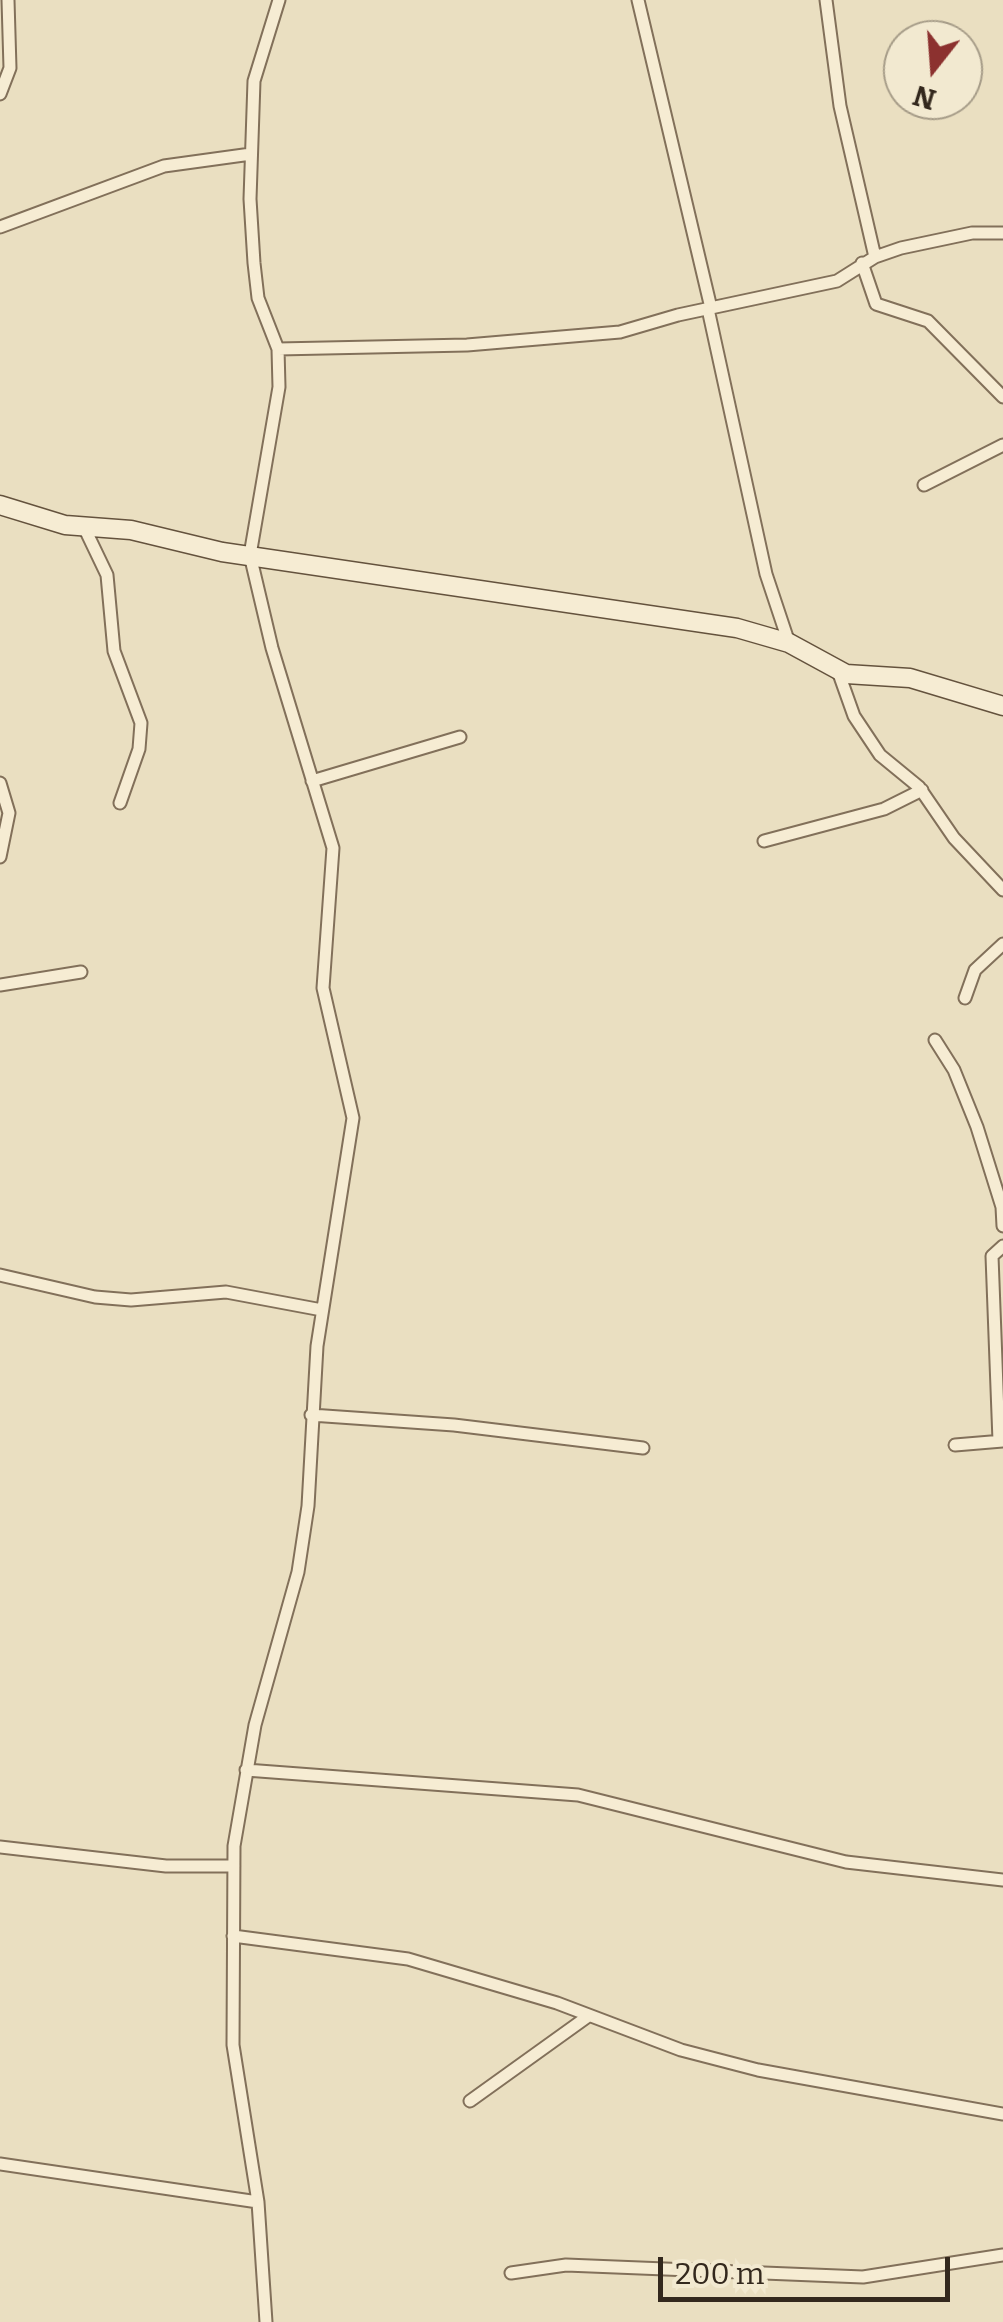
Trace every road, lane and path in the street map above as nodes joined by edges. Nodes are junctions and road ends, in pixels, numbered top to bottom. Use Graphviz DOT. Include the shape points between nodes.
graph roads {
  1 [pos="8,0"];
  2 [pos="279,0"];
  3 [pos="638,0"];
  4 [pos="826,0"];
  5 [pos="0,94"];
  6 [pos="252,154"];
  7 [pos="0,227"];
  8 [pos="1003,233"];
  9 [pos="875,257"];
  10 [pos="862,264"];
  11 [pos="709,308"];
  12 [pos="278,349"];
  13 [pos="1003,397"];
  14 [pos="1003,445"];
  15 [pos="924,485"];
  16 [pos="0,505"];
  17 [pos="84,527"];
  18 [pos="250,556"];
  19 [pos="789,643"];
  20 [pos="838,671"];
  21 [pos="1003,706"];
  22 [pos="460,737"];
  23 [pos="312,781"];
  24 [pos="0,782"];
  25 [pos="922,790"];
  26 [pos="120,803"];
  27 [pos="764,840"];
  28 [pos="0,858"];
  29 [pos="1003,890"];
  30 [pos="1003,944"];
  31 [pos="81,972"];
  32 [pos="0,985"];
  33 [pos="965,998"];
  34 [pos="935,1040"];
  35 [pos="1003,1226"];
  36 [pos="1003,1246"];
  37 [pos="0,1275"];
  38 [pos="322,1310"];
  39 [pos="311,1415"];
  40 [pos="1001,1441"];
  41 [pos="955,1446"];
  42 [pos="644,1448"];
  43 [pos="246,1770"];
  44 [pos="0,1847"];
  45 [pos="234,1866"];
  46 [pos="1003,1880"];
  47 [pos="233,1936"];
  48 [pos="586,2017"];
  49 [pos="470,2101"];
  50 [pos="1003,2114"];
  51 [pos="0,2164"];
  52 [pos="258,2202"];
  53 [pos="1003,2256"];
  54 [pos="510,2273"];
  55 [pos="266,2322"];
  1 -- 5 [label="street" via="12,50"];
  2 -- 6 [label="street" via="257,59"];
  3 -- 11 [label="street"];
  4 -- 9 [label="street" via="840,106"];
  6 -- 7 [label="street" via="164,166"];
  6 -- 12 [label="street" via="258,298"];
  8 -- 9 [label="street" via="938,239"];
  9 -- 10 [label="street"];
  10 -- 11 [label="street" via="837,281"];
  10 -- 13 [label="street" via="876,304 928,322"];
  11 -- 12 [label="street" via="591,335"];
  11 -- 19 [label="street" via="766,574"];
  12 -- 18 [label="street" via="277,402"];
  14 -- 15 [label="street"];
  16 -- 17 [label="street"];
  17 -- 18 [label="street" via="131,530"];
  17 -- 26 [label="street" via="107,575 117,662 140,723 139,749"];
  18 -- 19 [label="street" via="680,618"];
  18 -- 23 [label="street"];
  19 -- 20 [label="street"];
  20 -- 21 [label="street" via="910,678"];
  20 -- 25 [label="street" via="867,738"];
  22 -- 23 [label="street"];
  23 -- 38 [label="street" via="333,848 323,988 352,1118"];
  24 -- 28 [label="street" via="9,812"];
  25 -- 27 [label="street" via="884,809"];
  25 -- 29 [label="street" via="954,838"];
  30 -- 33 [label="street" via="975,970"];
  31 -- 32 [label="street"];
  34 -- 35 [label="street" via="977,1128"];
  36 -- 40 [label="street" via="992,1256"];
  37 -- 38 [label="street" via="95,1297 226,1292"];
  38 -- 39 [label="street"];
  39 -- 42 [label="street"];
  39 -- 43 [label="street" via="298,1572"];
  40 -- 41 [label="street"];
  43 -- 45 [label="street"];
  43 -- 46 [label="street" via="578,1795 830,1859"];
  44 -- 45 [label="street" via="166,1866"];
  45 -- 47 [label="street"];
  47 -- 48 [label="street" via="408,1959"];
  47 -- 52 [label="street" via="236,2075"];
  48 -- 49 [label="street"];
  48 -- 50 [label="street" via="758,2070"];
  51 -- 52 [label="street"];
  52 -- 55 [label="street"];
  53 -- 54 [label="street" via="863,2277 566,2265"];
}
